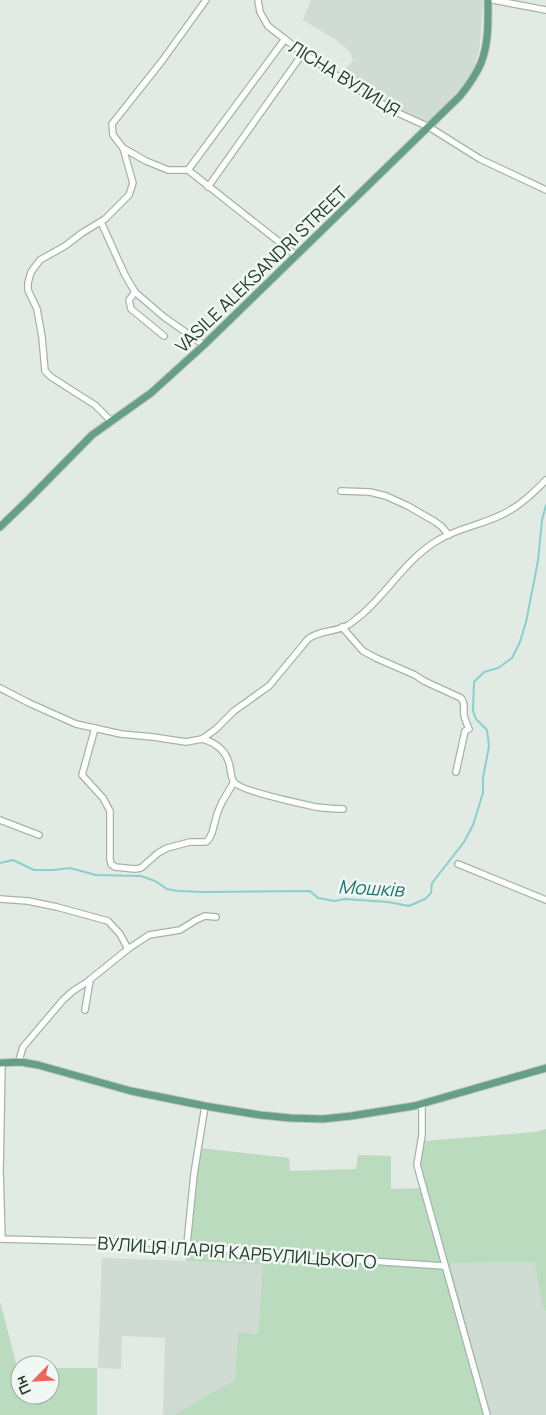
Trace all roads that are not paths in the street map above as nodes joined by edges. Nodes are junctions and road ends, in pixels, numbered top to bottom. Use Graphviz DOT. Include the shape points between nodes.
graph roads {
  1 [pos="206,0"];
  2 [pos="258,0"];
  3 [pos="488,0"];
  4 [pos="493,0"];
  5 [pos="546,10"];
  6 [pos="285,39"];
  7 [pos="304,53"];
  8 [pos="429,127"];
  9 [pos="123,148"];
  10 [pos="188,170"];
  11 [pos="208,186"];
  12 [pos="546,190"];
  13 [pos="101,222"];
  14 [pos="297,256"];
  15 [pos="135,292"];
  16 [pos="164,336"];
  17 [pos="204,345"];
  18 [pos="111,422"];
  19 [pos="546,480"];
  20 [pos="342,491"];
  21 [pos="0,527"];
  22 [pos="449,535"];
  23 [pos="342,627"];
  24 [pos="0,688"];
  25 [pos="95,728"];
  26 [pos="202,739"];
  27 [pos="456,772"];
  28 [pos="234,782"];
  29 [pos="343,809"];
  30 [pos="0,820"];
  31 [pos="39,836"];
  32 [pos="458,864"];
  33 [pos="0,899"];
  34 [pos="546,900"];
  35 [pos="216,917"];
  36 [pos="128,950"];
  37 [pos="90,980"];
  38 [pos="85,1010"];
  39 [pos="22,1062"];
  40 [pos="1,1063"];
  41 [pos="546,1068"];
  42 [pos="422,1104"];
  43 [pos="205,1106"];
  44 [pos="0,1171"];
  45 [pos="1,1239"];
  46 [pos="187,1244"];
  47 [pos="444,1266"];
  48 [pos="487,1415"];
  1 -- 9 [label="street" via="116,119 113,135"];
  2 -- 6 [label="street, ЛІСНА ВУЛИЦЯ" via="265,22"];
  3 -- 8 [label="main road, VASILE ALEKSANDRI STREET" via="488,31 481,63 460,96"];
  4 -- 5 [label="street"];
  6 -- 7 [label="street, ЛІСНА ВУЛИЦЯ"];
  6 -- 10 [label="street"];
  7 -- 8 [label="street, ЛІСНА ВУЛИЦЯ" via="352,86"];
  7 -- 11 [label="street"];
  8 -- 12 [label="street, ЛІСНА ВУЛИЦЯ" via="480,159"];
  8 -- 14 [label="main road, VASILE ALEKSANDRI STREET"];
  9 -- 10 [label="street" via="168,170"];
  9 -- 13 [label="street" via="133,183 129,195"];
  10 -- 11 [label="street"];
  11 -- 14 [label="street"];
  13 -- 15 [label="street"];
  13 -- 18 [label="street" via="40,260 31,272 28,290 37,309 45,370 95,405"];
  14 -- 17 [label="main road, VASILE ALEKSANDRI STREET"];
  15 -- 16 [label="street" via="129,300 131,309"];
  15 -- 17 [label="street"];
  17 -- 18 [label="main road, VASILE ALEKSANDRI STREET" via="151,393"];
  18 -- 21 [label="main road, VASILE ALEKSANDRI STREET" via="92,435"];
  19 -- 22 [label="street" via="532,495 507,512"];
  20 -- 22 [label="street" via="386,496 434,521"];
  22 -- 23 [label="street" via="422,551 372,606"];
  23 -- 26 [label="street" via="316,633 308,639 269,686"];
  23 -- 27 [label="street" via="363,651 464,701 463,714 468,729"];
  24 -- 25 [label="street" via="76,724"];
  25 -- 26 [label="street" via="186,742"];
  25 -- 28 [label="street" via="82,775 110,811 110,859 115,867 141,868 167,848 206,842"];
  26 -- 28 [label="street" via="221,748 227,756"];
  28 -- 29 [label="street" via="270,796 315,807"];
  30 -- 31 [label="street"];
  32 -- 34 [label="street"];
  33 -- 36 [label="street" via="28,901 108,921"];
  35 -- 36 [label="street" via="205,916 180,930 149,935"];
  36 -- 37 [label="street"];
  37 -- 38 [label="street"];
  37 -- 39 [label="street" via="63,1000 23,1047"];
  39 -- 40 [label="main road"];
  39 -- 43 [label="main road" via="131,1091"];
  40 -- 44 [label="street"];
  41 -- 42 [label="main road"];
  42 -- 43 [label="main road" via="323,1119 280,1118"];
  42 -- 47 [label="street" via="422,1135 416,1165"];
  43 -- 46 [label="street"];
  44 -- 45 [label="street"];
  45 -- 46 [label="street, ВУЛИЦЯ ІЛАРІЯ КАРБУЛИЦЬКОГО"];
  46 -- 47 [label="street, ВУЛИЦЯ ІЛАРІЯ КАРБУЛИЦЬКОГО" via="251,1253"];
  47 -- 48 [label="street"];
}
